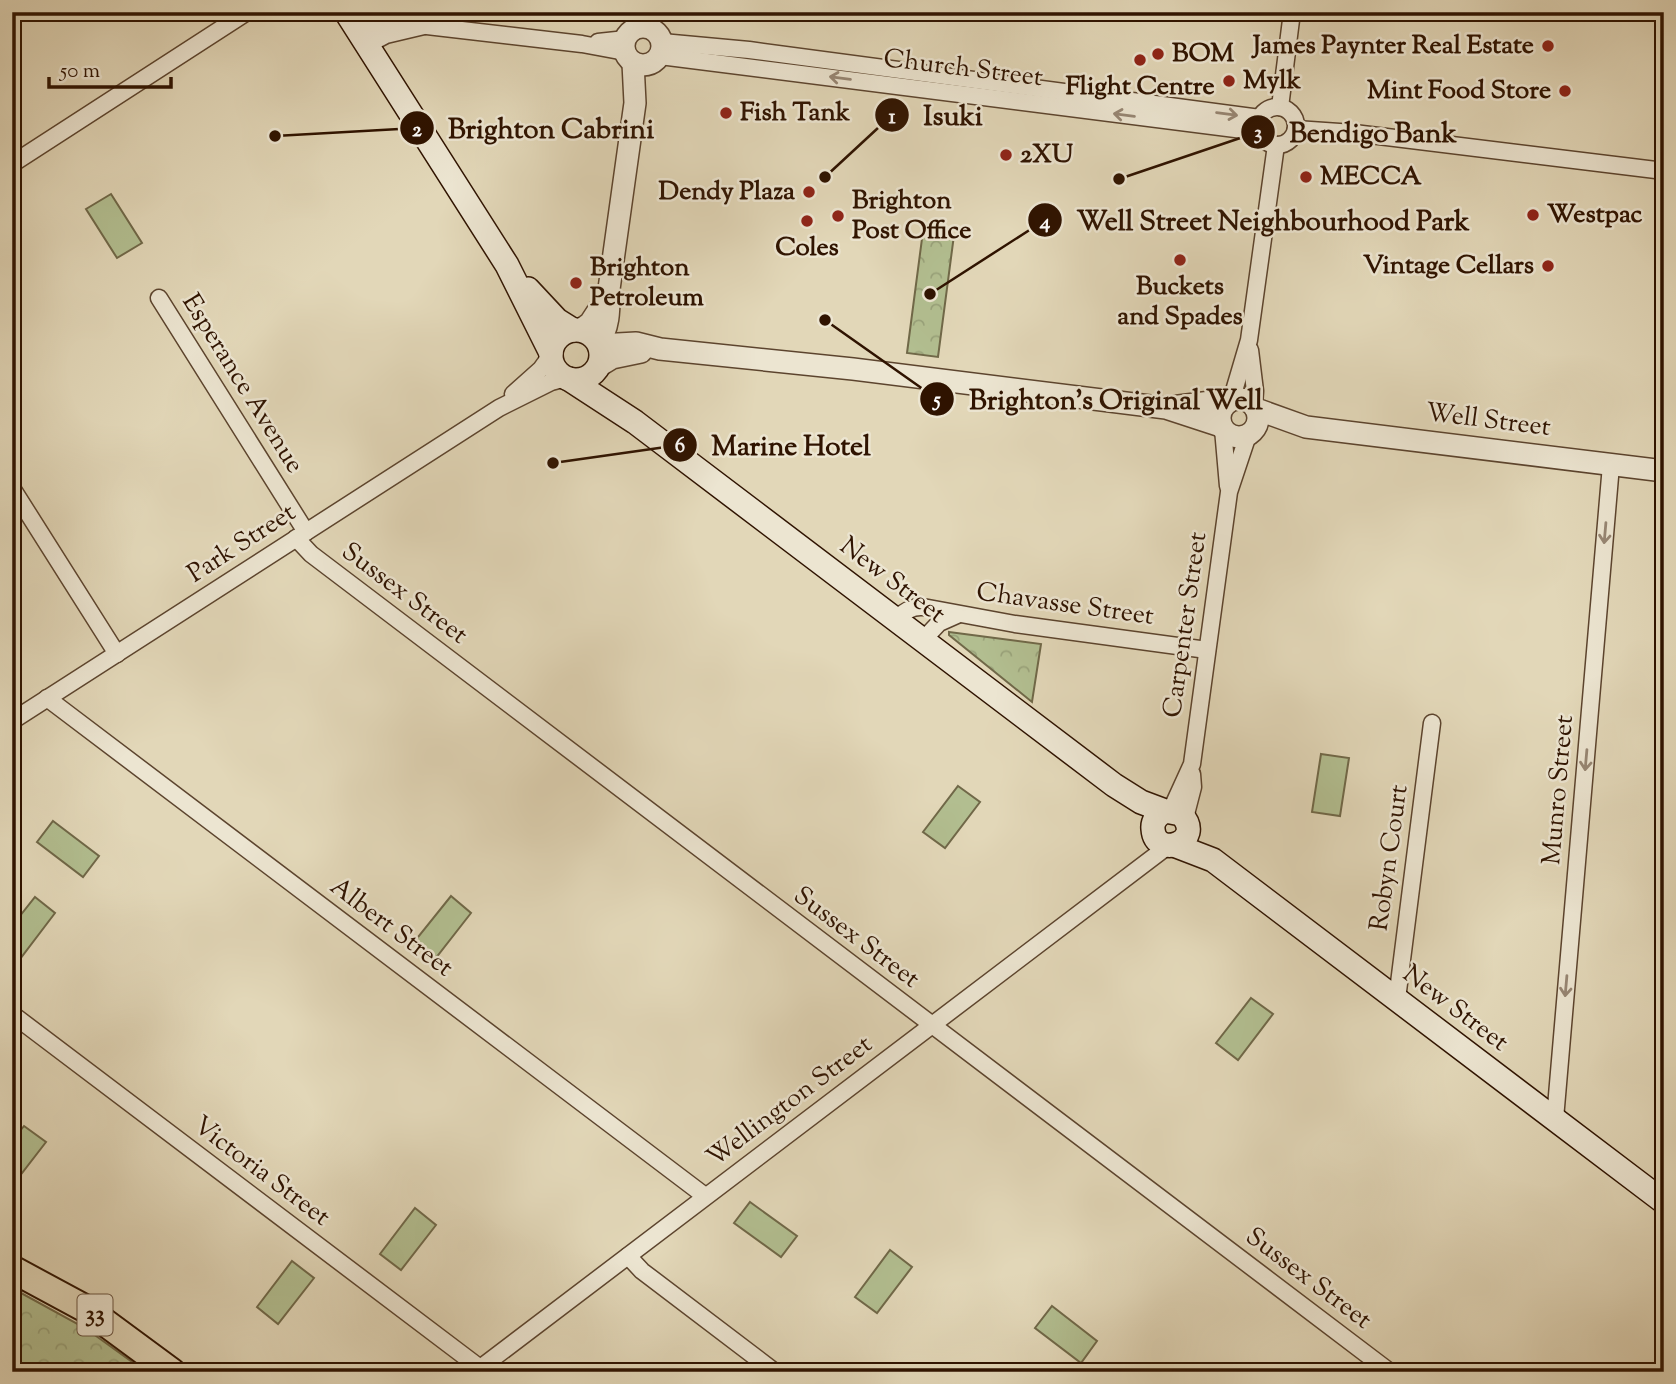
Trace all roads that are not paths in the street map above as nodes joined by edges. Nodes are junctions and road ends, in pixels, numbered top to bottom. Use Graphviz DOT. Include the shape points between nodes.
graph roads {
  1 [pos="247,12"];
  2 [pos="346,12"];
  3 [pos="1293,12"];
  4 [pos="363,39"];
  5 [pos="644,40"];
  6 [pos="1280,107"];
  7 [pos="1259,125"];
  8 [pos="1296,130"];
  9 [pos="1276,145"];
  10 [pos="12,164"];
  11 [pos="1664,171"];
  12 [pos="507,265"];
  13 [pos="610,284"];
  14 [pos="159,298"];
  15 [pos="1249,340"];
  16 [pos="636,343"];
  17 [pos="591,347"];
  18 [pos="660,349"];
  19 [pos="551,354"];
  20 [pos="568,378"];
  21 [pos="1229,402"];
  22 [pos="499,408"];
  23 [pos="1166,408"];
  24 [pos="1255,408"];
  25 [pos="635,422"];
  26 [pos="1222,427"];
  27 [pos="1306,427"];
  28 [pos="1249,434"];
  29 [pos="1611,465"];
  30 [pos="1664,471"];
  31 [pos="12,488"];
  32 [pos="1229,492"];
  33 [pos="301,535"];
  34 [pos="957,615"];
  35 [pos="896,619"];
  36 [pos="923,640"];
  37 [pos="1207,650"];
  38 [pos="117,654"];
  39 [pos="47,698"];
  40 [pos="12,721"];
  41 [pos="1432,723"];
  42 [pos="1170,828"];
  43 [pos="1397,999"];
  44 [pos="12,1014"];
  45 [pos="931,1025"];
  46 [pos="1555,1119"];
  47 [pos="705,1196"];
  48 [pos="1664,1202"];
  49 [pos="628,1256"];
  50 [pos="12,1269"];
  51 [pos="477,1370"];
  52 [pos="172,1372"];
  53 [pos="775,1372"];
  54 [pos="1390,1372"];
  1 -- 10 [label="street"];
  2 -- 4 [label="main road, New Street"];
  3 -- 6 [label="street"];
  4 -- 5 [label="street, Church Street" via="382,21 395,18 427,26 582,44"];
  4 -- 12 [label="main road, New Street"];
  5 -- 7 [label="street, Church Street" via="749,50"];
  5 -- 13 [label="street"];
  6 -- 7 [label="street" via="1268,109"];
  6 -- 8 [label="street" via="1295,117"];
  7 -- 9 [label="street" via="1266,142"];
  8 -- 9 [label="street" via="1291,139"];
  8 -- 11 [label="street"];
  9 -- 15 [label="street"];
  12 -- 17 [label="main road, New Street" via="557,320"];
  12 -- 19 [label="main road, New Street"];
  13 -- 16 [label="street" via="618,327"];
  13 -- 17 [label="street" via="594,318"];
  14 -- 33 [label="street, Esperance Avenue"];
  15 -- 21 [label="street"];
  15 -- 24 [label="street"];
  16 -- 17 [label="street"];
  16 -- 18 [label="street"];
  17 -- 18 [label="street" via="615,357"];
  17 -- 19 [label="main road" via="556,339"];
  17 -- 20 [label="main road" via="584,378"];
  17 -- 25 [label="main road, New Street" via="603,383"];
  18 -- 23 [label="street"];
  19 -- 20 [label="main road, New Street" via="555,369"];
  19 -- 22 [label="street, Park Street"];
  20 -- 22 [label="street, Park Street"];
  20 -- 25 [label="main road, New Street"];
  21 -- 23 [label="street"];
  21 -- 24 [label="street" via="1243,400"];
  21 -- 26 [label="street" via="1220,413"];
  22 -- 33 [label="street, Park Street"];
  23 -- 26 [label="street"];
  24 -- 27 [label="street, Well Street"];
  24 -- 28 [label="street" via="1258,420"];
  25 -- 35 [label="main road, New Street"];
  26 -- 28 [label="street" via="1231,436"];
  26 -- 32 [label="street, Carpenter Street"];
  27 -- 28 [label="street, Well Street"];
  27 -- 29 [label="street, Well Street"];
  28 -- 32 [label="street, Carpenter Street"];
  29 -- 30 [label="street, Well Street"];
  29 -- 46 [label="street, Munro Street, one-way"];
  31 -- 38 [label="street"];
  32 -- 37 [label="street, Carpenter Street"];
  33 -- 38 [label="street, Park Street"];
  33 -- 45 [label="street, Sussex Street" via="311,554"];
  34 -- 35 [label="street, Chavasse Street" via="915,606"];
  34 -- 36 [label="street, Chavasse Street" via="939,623"];
  34 -- 37 [label="street, Chavasse Street"];
  35 -- 36 [label="main road, New Street"];
  36 -- 42 [label="main road, New Street"];
  37 -- 42 [label="street, Carpenter Street" via="1192,764"];
  38 -- 39 [label="street, Park Street"];
  39 -- 40 [label="street, Park Street"];
  39 -- 47 [label="street, Albert Street"];
  41 -- 43 [label="street, Robyn Court"];
  42 -- 43 [label="main road, New Street"];
  42 -- 45 [label="street, Wellington Street" via="1134,871"];
  43 -- 46 [label="main road, New Street"];
  44 -- 51 [label="street, Victoria Street"];
  45 -- 47 [label="street, Wellington Street"];
  45 -- 54 [label="street, Sussex Street"];
  46 -- 48 [label="main road, New Street"];
  47 -- 49 [label="street, Wellington Street"];
  49 -- 51 [label="street, Wellington Street"];
  49 -- 53 [label="street"];
  50 -- 52 [label="main road, 33" via="88,1310"];
}
